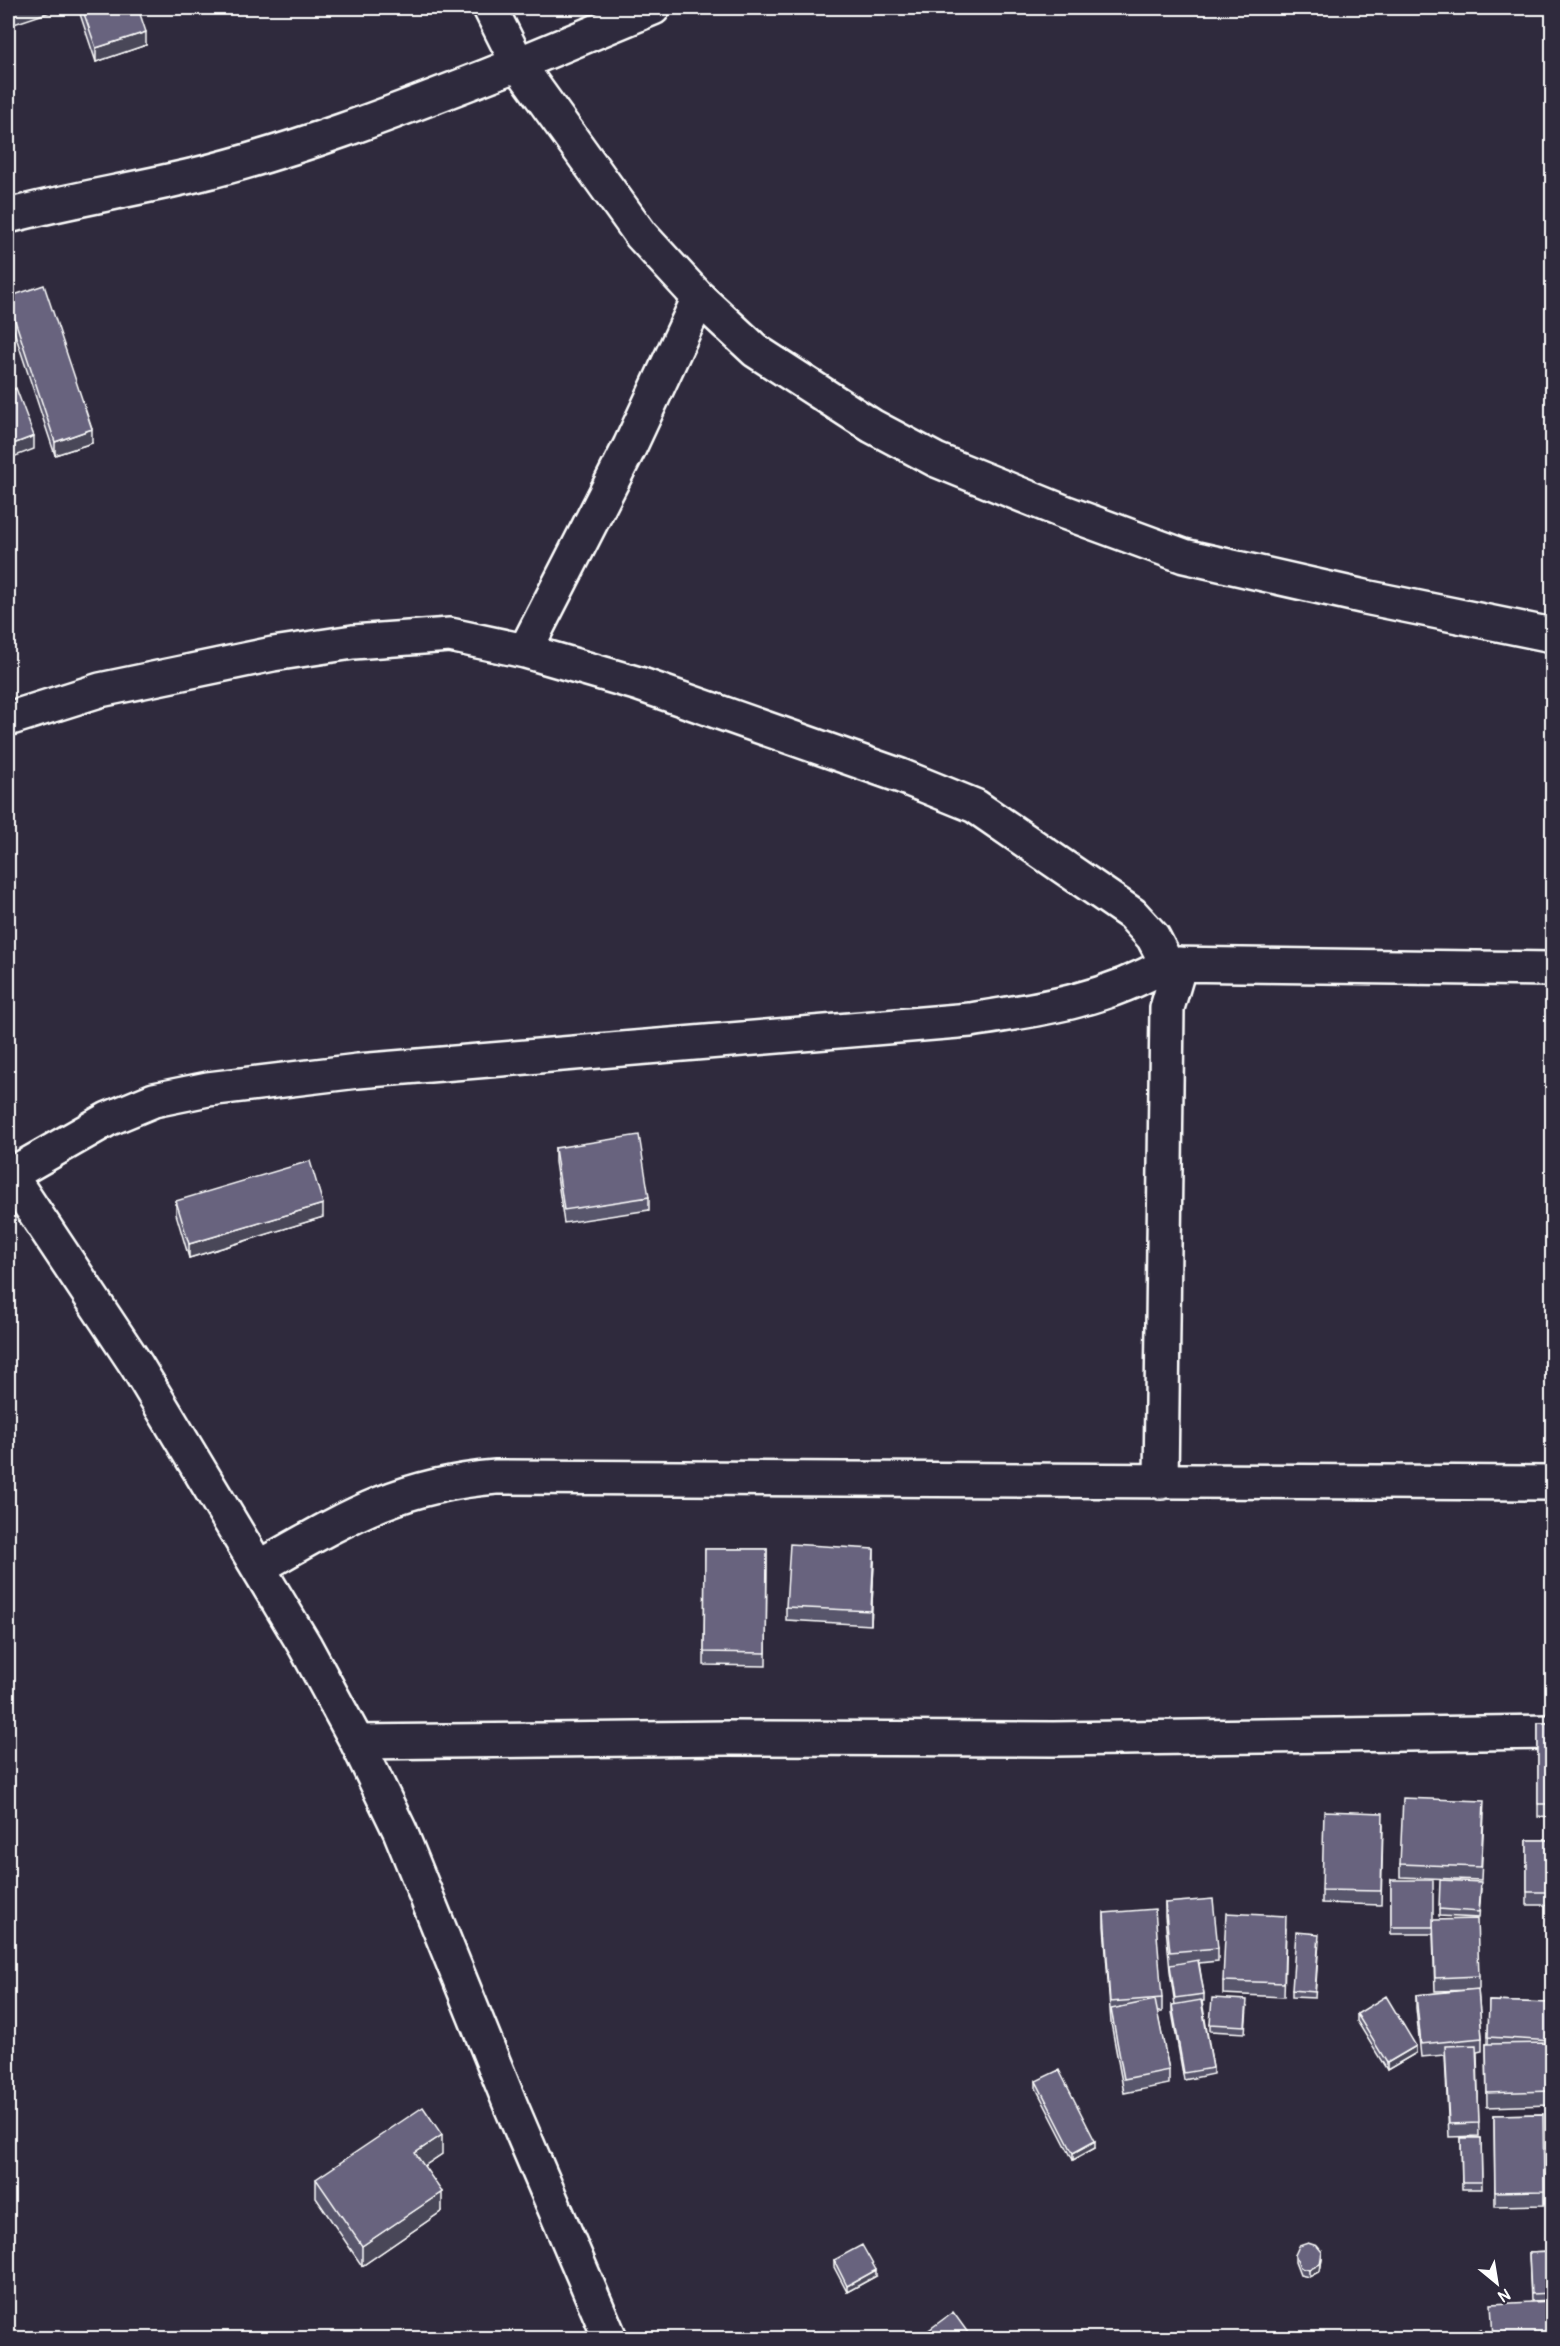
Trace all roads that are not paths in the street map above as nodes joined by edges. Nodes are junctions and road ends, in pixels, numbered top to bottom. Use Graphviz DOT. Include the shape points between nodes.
graph roads {
  1 [pos="490,8"];
  2 [pos="653,8"];
  3 [pos="518,64"];
  4 [pos="8,216"];
  5 [pos="699,298"];
  6 [pos="1552,634"];
  7 [pos="525,651"];
  8 [pos="8,719"];
  9 [pos="1174,964"];
  10 [pos="1552,969"];
  11 [pos="9,1174"];
  12 [pos="1161,1482"];
  13 [pos="1552,1483"];
  14 [pos="259,1567"];
  15 [pos="1552,1732"];
  16 [pos="357,1742"];
  17 [pos="610,2338"];
  1 -- 3 [label="street"];
  2 -- 3 [label="street"];
  3 -- 4 [label="street" via="295,147 195,175"];
  3 -- 5 [label="street" via="641,235"];
  5 -- 6 [label="street" via="756,351 872,426 936,460 1064,512 1184,556"];
  5 -- 7 [label="street" via="630,446"];
  7 -- 8 [label="street" via="450,635 353,642 273,654 100,690"];
  7 -- 9 [label="street" via="639,684 975,806 1132,914"];
  9 -- 10 [label="street"];
  9 -- 11 [label="street" via="1099,996 970,1020 358,1071 208,1089 154,1100 108,1119"];
  9 -- 12 [label="street" via="1167,1008"];
  11 -- 14 [label="street" via="137,1366"];
  12 -- 13 [label="street"];
  12 -- 14 [label="street" via="460,1480 417,1490 353,1514"];
  14 -- 16 [label="street"];
  15 -- 16 [label="street"];
  16 -- 17 [label="street" via="400,1831"];
}
